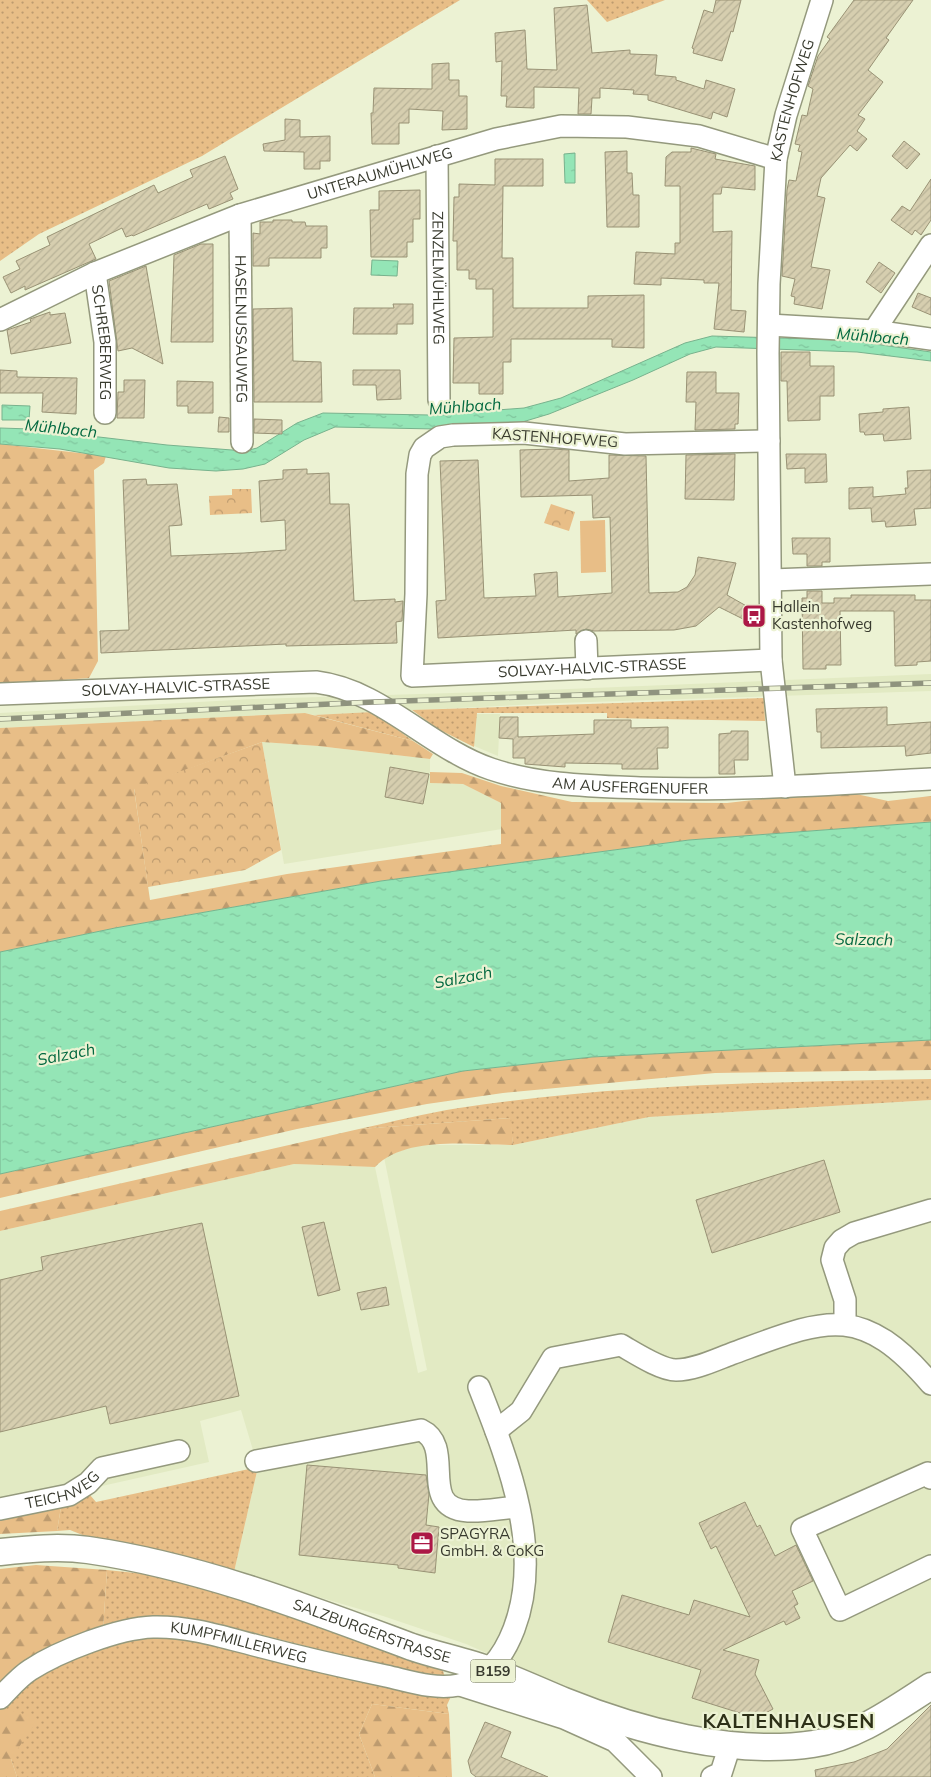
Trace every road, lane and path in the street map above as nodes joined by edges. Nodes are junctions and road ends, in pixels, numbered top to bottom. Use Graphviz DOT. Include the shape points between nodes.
graph roads {
  1 [pos="822,0"];
  2 [pos="437,156"];
  3 [pos="776,159"];
  4 [pos="240,215"];
  5 [pos="931,245"];
  6 [pos="95,273"];
  7 [pos="0,320"];
  8 [pos="874,331"];
  9 [pos="768,338"];
  10 [pos="931,339"];
  11 [pos="439,400"];
  12 [pos="105,413"];
  13 [pos="769,441"];
  14 [pos="242,442"];
  15 [pos="931,574"];
  16 [pos="772,580"];
  17 [pos="586,641"];
  18 [pos="771,660"];
  19 [pos="587,669"];
  20 [pos="412,676"];
  21 [pos="352,690"];
  22 [pos="0,694"];
  23 [pos="931,779"];
  24 [pos="785,786"];
  25 [pos="931,1210"];
  26 [pos="845,1324"];
  27 [pos="931,1384"];
  28 [pos="479,1387"];
  29 [pos="496,1431"];
  30 [pos="179,1451"];
  31 [pos="256,1461"];
  32 [pos="931,1478"];
  33 [pos="518,1507"];
  34 [pos="0,1509"];
  35 [pos="0,1552"];
  36 [pos="931,1566"];
  37 [pos="490,1670"];
  38 [pos="460,1685"];
  39 [pos="931,1686"];
  40 [pos="0,1698"];
  41 [pos="730,1745"];
  42 [pos="651,1777"];
  43 [pos="712,1777"];
  1 -- 3 [label="street, KASTENHOFWEG" via="786,115"];
  2 -- 3 [label="street, UNTERAUMÜHLWEG" via="496,139 561,126 627,127 699,136"];
  2 -- 4 [label="street, UNTERAUMÜHLWEG"];
  2 -- 11 [label="street, ZENZELMÜHLWEG"];
  3 -- 9 [label="street, KASTENHOFWEG"];
  4 -- 6 [label="street, UNTERAUMÜHLWEG"];
  4 -- 14 [label="street, HASELNUSSAUWEG"];
  5 -- 8 [label="street"];
  6 -- 7 [label="street, UNTERAUMÜHLWEG"];
  6 -- 12 [label="street, SCHREBERWEG" via="105,342"];
  8 -- 9 [label="street"];
  8 -- 10 [label="street"];
  9 -- 13 [label="street, KASTENHOFWEG"];
  13 -- 16 [label="street, KASTENHOFWEG"];
  13 -- 20 [label="street, KASTENHOFWEG" via="624,444 508,432 453,435 440,437 429,444 420,455 417,474"];
  15 -- 16 [label="street"];
  16 -- 18 [label="street, KASTENHOFWEG"];
  17 -- 19 [label="street"];
  18 -- 19 [label="street, SOLVAY-HALVIC-STRASSE"];
  18 -- 24 [label="street, KASTENHOFWEG"];
  19 -- 20 [label="street, SOLVAY-HALVIC-STRASSE"];
  21 -- 22 [label="street, SOLVAY-HALVIC-STRASSE" via="316,682 278,682"];
  21 -- 24 [label="street, AM AUSFERGENUFER" via="465,759 533,780 600,787"];
  23 -- 24 [label="street, AM AUSFERGENUFER"];
  25 -- 26 [label="street" via="854,1233 835,1248 832,1260 845,1300"];
  26 -- 27 [label="street" via="894,1345"];
  26 -- 29 [label="street" via="801,1328 704,1364 676,1370 647,1360 621,1345 553,1358 521,1412"];
  28 -- 29 [label="street"];
  29 -- 33 [label="street"];
  30 -- 34 [label="street, TEICHWEG" via="102,1468 88,1483 69,1495"];
  31 -- 33 [label="street" via="421,1430 434,1441 440,1496 446,1504 466,1511"];
  32 -- 36 [label="street" via="928,1473 802,1529 840,1610"];
  33 -- 37 [label="street" via="526,1557 522,1602 506,1648"];
  35 -- 37 [label="main road, SALZBURGERSTRASSE / B159" via="30,1548 86,1550 133,1558 224,1582"];
  37 -- 38 [label="street, KUMPFMILLERWEG"];
  37 -- 41 [label="main road, SALZBURGERSTRASSE / B159" via="567,1702 635,1724"];
  38 -- 40 [label="street, KUMPFMILLERWEG" via="437,1687 335,1666 192,1629 152,1627 110,1635 68,1651 29,1670"];
  38 -- 42 [label="street" via="564,1718 615,1741"];
  39 -- 41 [label="main road, SALZBURGERSTRASSE / B159" via="847,1735 814,1744"];
  41 -- 43 [label="street" via="721,1773"];
}
